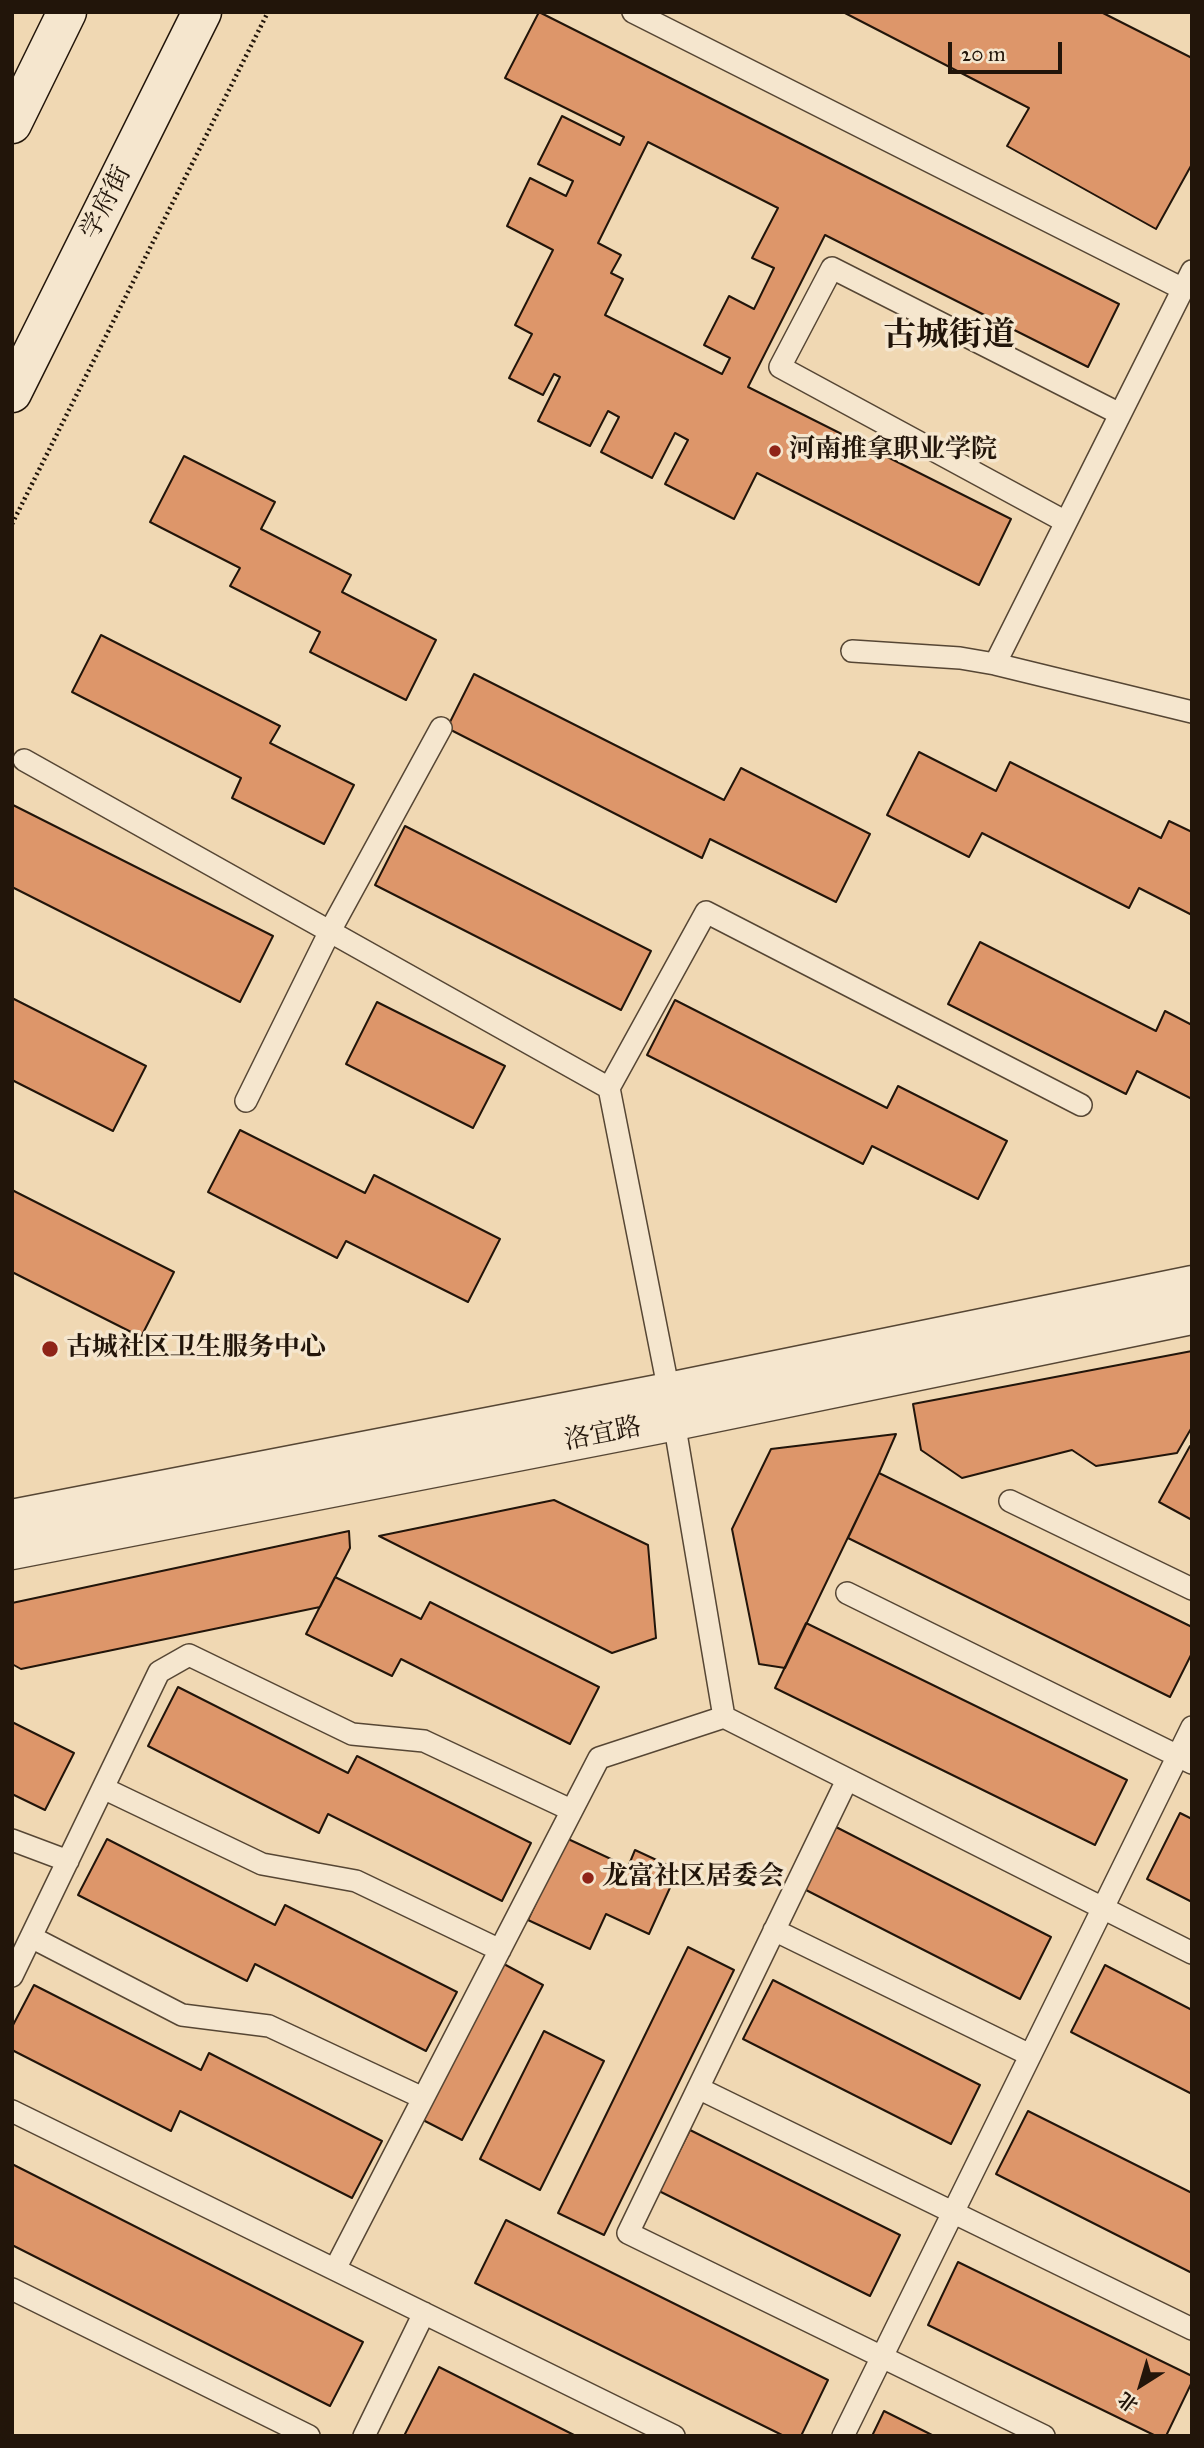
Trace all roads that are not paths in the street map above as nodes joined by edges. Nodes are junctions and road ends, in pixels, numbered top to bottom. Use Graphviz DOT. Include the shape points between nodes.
graph roads {
  1 [pos="67,12"];
  2 [pos="202,12"];
  3 [pos="633,12"];
  4 [pos="12,124"];
  5 [pos="1187,280"];
  6 [pos="12,393"];
  7 [pos="1120,414"];
  8 [pos="1066,522"];
  9 [pos="852,651"];
  10 [pos="995,664"];
  11 [pos="1192,712"];
  12 [pos="441,728"];
  13 [pos="24,760"];
  14 [pos="330,931"];
  15 [pos="609,1088"];
  16 [pos="246,1101"];
  17 [pos="1081,1105"];
  18 [pos="1192,1285"];
  19 [pos="1192,1315"];
  20 [pos="671,1406"];
  21 [pos="1010,1501"];
  22 [pos="12,1519"];
  23 [pos="12,1550"];
  24 [pos="1192,1589"];
  25 [pos="847,1593"];
  26 [pos="724,1717"];
  27 [pos="1192,1727"];
  28 [pos="1185,1760"];
  29 [pos="847,1780"];
  30 [pos="103,1788"];
  31 [pos="571,1810"];
  32 [pos="12,1840"];
  33 [pos="68,1861"];
  34 [pos="1102,1908"];
  35 [pos="774,1930"];
  36 [pos="31,1937"];
  37 [pos="500,1950"];
  38 [pos="1192,1954"];
  39 [pos="12,1976"];
  40 [pos="1030,2056"];
  41 [pos="698,2088"];
  42 [pos="423,2098"];
  43 [pos="12,2111"];
  44 [pos="953,2212"];
  45 [pos="335,2269"];
  46 [pos="12,2289"];
  47 [pos="424,2313"];
  48 [pos="1192,2329"];
  49 [pos="881,2357"];
  50 [pos="309,2436"];
  51 [pos="364,2436"];
  52 [pos="674,2436"];
  53 [pos="843,2436"];
  54 [pos="1044,2436"];
  1 -- 4 [label="street"];
  2 -- 6 [label="street, 学府街"];
  3 -- 5 [label="lane"];
  5 -- 7 [label="lane"];
  7 -- 8 [label="lane"];
  7 -- 8 [label="lane" via="832,268 780,368"];
  8 -- 10 [label="lane"];
  9 -- 10 [label="lane"];
  10 -- 11 [label="lane"];
  12 -- 14 [label="lane"];
  13 -- 14 [label="lane"];
  14 -- 15 [label="lane"];
  14 -- 16 [label="lane"];
  15 -- 17 [label="lane" via="706,912"];
  15 -- 20 [label="lane"];
  18 -- 20 [label="street, 洛宜路"];
  19 -- 20 [label="street, 洛宜路"];
  20 -- 22 [label="street, 洛宜路"];
  20 -- 23 [label="street, 洛宜路"];
  20 -- 26 [label="lane"];
  21 -- 24 [label="lane"];
  25 -- 28 [label="lane"];
  26 -- 29 [label="lane"];
  26 -- 31 [label="lane" via="599,1758"];
  27 -- 28 [label="lane"];
  28 -- 34 [label="lane"];
  29 -- 34 [label="lane"];
  29 -- 35 [label="lane"];
  30 -- 31 [label="lane" via="159,1672 189,1655 352,1734 424,1741"];
  30 -- 33 [label="lane"];
  30 -- 37 [label="lane" via="262,1864 356,1881"];
  31 -- 37 [label="lane"];
  32 -- 33 [label="lane"];
  33 -- 36 [label="lane"];
  34 -- 38 [label="lane"];
  34 -- 40 [label="lane"];
  35 -- 40 [label="lane"];
  35 -- 41 [label="lane"];
  36 -- 39 [label="lane"];
  36 -- 42 [label="lane" via="182,2015 269,2026"];
  37 -- 42 [label="lane"];
  40 -- 44 [label="lane"];
  41 -- 44 [label="lane"];
  41 -- 49 [label="lane" via="628,2233"];
  42 -- 45 [label="lane"];
  43 -- 45 [label="lane"];
  44 -- 48 [label="lane"];
  44 -- 49 [label="lane"];
  45 -- 47 [label="lane"];
  46 -- 50 [label="lane"];
  47 -- 51 [label="lane"];
  47 -- 52 [label="lane"];
  49 -- 53 [label="lane"];
  49 -- 54 [label="lane"];
}
